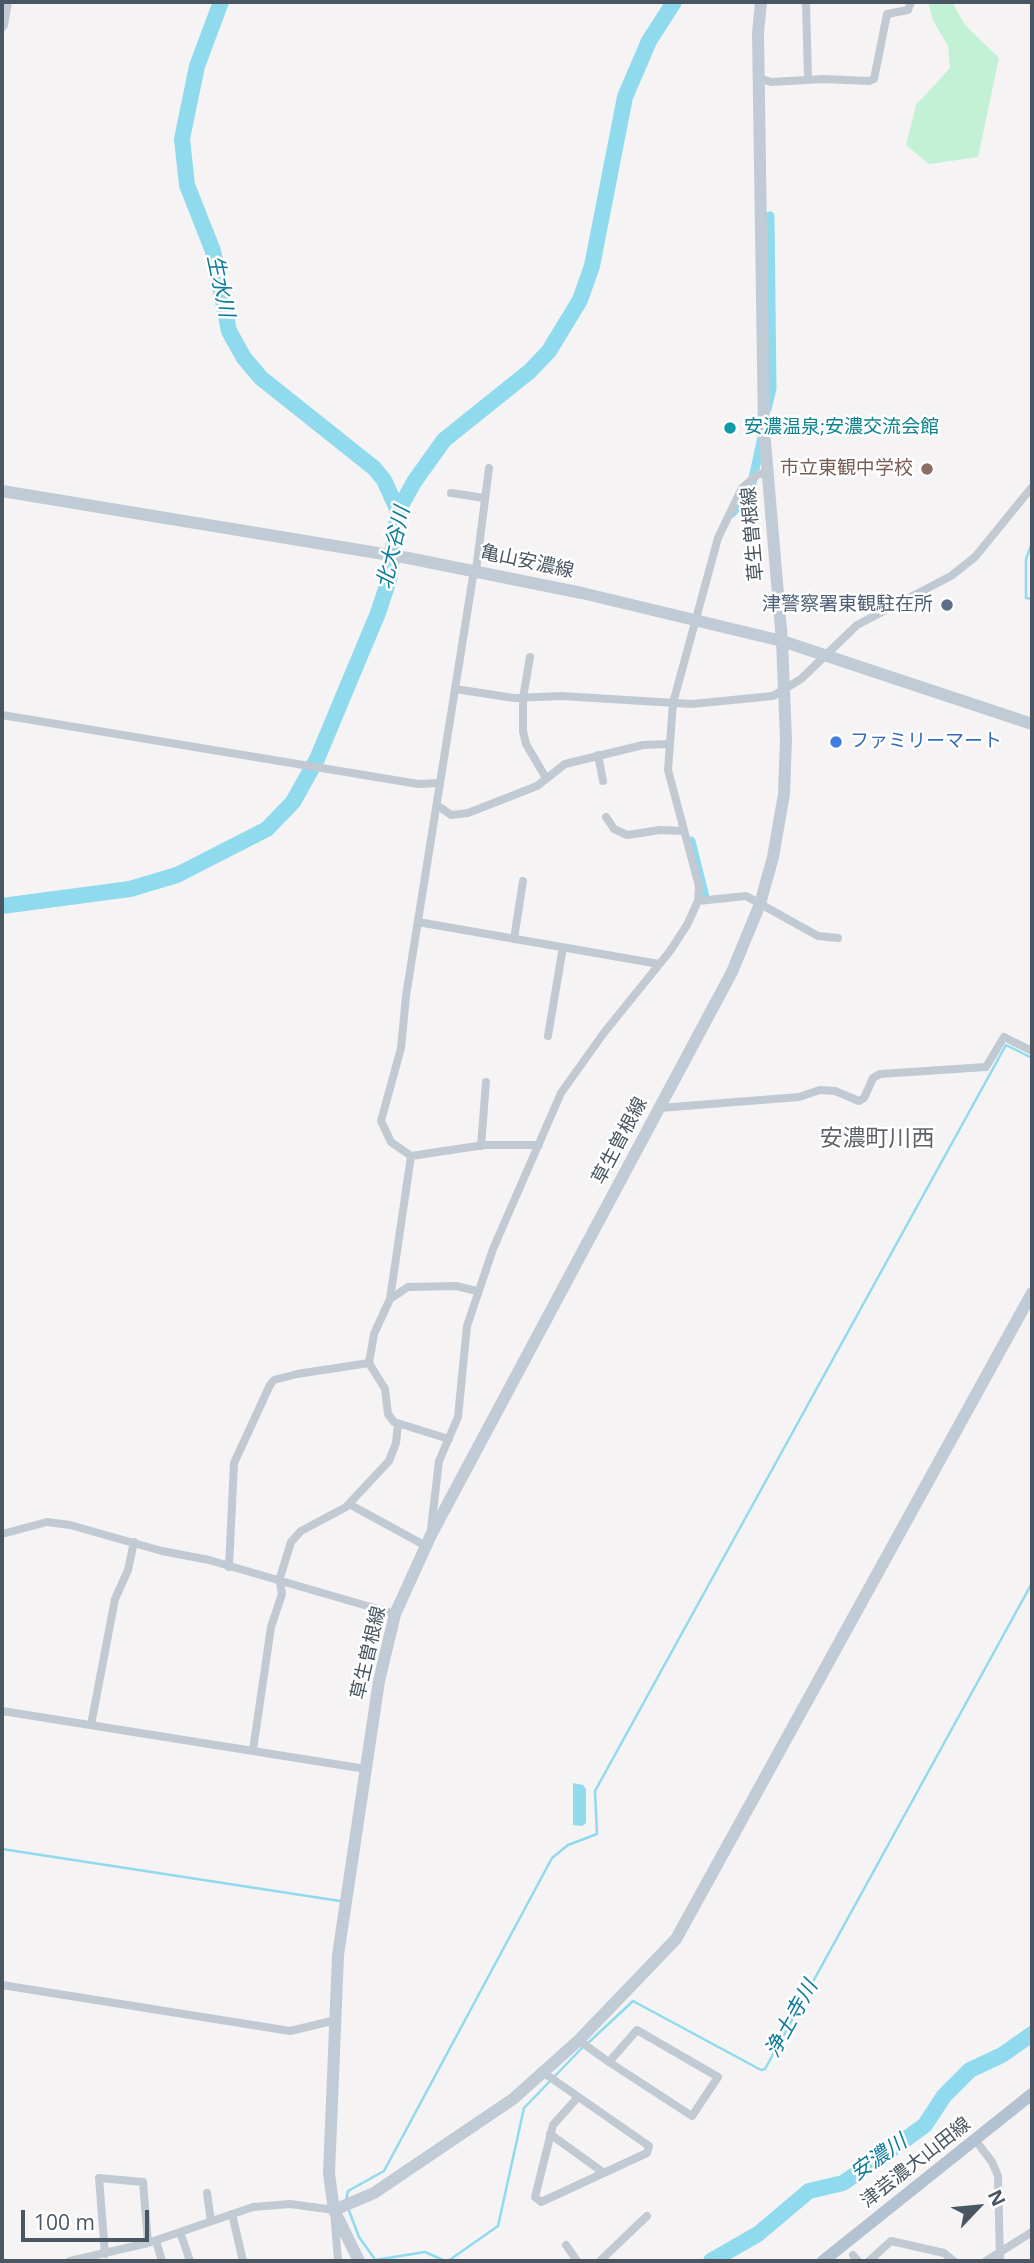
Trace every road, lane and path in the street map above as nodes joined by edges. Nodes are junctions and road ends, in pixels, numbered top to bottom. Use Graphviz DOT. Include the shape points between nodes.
graph roads {
  1 [pos="6,2"];
  2 [pos="761,2"];
  3 [pos="806,2"];
  4 [pos="911,2"];
  5 [pos="2,25"];
  6 [pos="759,78"];
  7 [pos="808,79"];
  8 [pos="489,468"];
  9 [pos="767,472"];
  10 [pos="1032,487"];
  11 [pos="2,491"];
  12 [pos="451,493"];
  13 [pos="485,498"];
  14 [pos="475,570"];
  15 [pos="695,619"];
  16 [pos="782,641"];
  17 [pos="824,653"];
  18 [pos="530,657"];
  19 [pos="455,689"];
  20 [pos="783,692"];
  21 [pos="523,698"];
  22 [pos="673,704"];
  23 [pos="2,715"];
  24 [pos="1032,724"];
  25 [pos="669,744"];
  26 [pos="597,755"];
  27 [pos="546,778"];
  28 [pos="603,781"];
  29 [pos="439,783"];
  30 [pos="437,804"];
  31 [pos="606,817"];
  32 [pos="684,831"];
  33 [pos="523,881"];
  34 [pos="698,901"];
  35 [pos="760,904"];
  36 [pos="418,922"];
  37 [pos="838,938"];
  38 [pos="514,939"];
  39 [pos="562,947"];
  40 [pos="659,964"];
  41 [pos="548,1036"];
  42 [pos="1032,1051"];
  43 [pos="486,1082"];
  44 [pos="660,1108"];
  45 [pos="538,1145"];
  46 [pos="481,1146"];
  47 [pos="411,1156"];
  48 [pos="477,1290"];
  49 [pos="1032,1293"];
  50 [pos="390,1299"];
  51 [pos="369,1363"];
  52 [pos="398,1424"];
  53 [pos="449,1439"];
  54 [pos="349,1504"];
  55 [pos="2,1534"];
  56 [pos="428,1541"];
  57 [pos="134,1542"];
  58 [pos="229,1567"];
  59 [pos="279,1581"];
  60 [pos="396,1614"];
  61 [pos="2,1711"];
  62 [pos="91,1724"];
  63 [pos="253,1751"];
  64 [pos="366,1769"];
  65 [pos="2,1985"];
  66 [pos="336,2020"];
  67 [pos="579,2039"];
  68 [pos="609,2062"];
  69 [pos="544,2073"];
  70 [pos="1032,2094"];
  71 [pos="578,2097"];
  72 [pos="550,2134"];
  73 [pos="976,2141"];
  74 [pos="604,2173"];
  75 [pos="207,2193"];
  76 [pos="334,2210"];
  77 [pos="232,2214"];
  78 [pos="647,2216"];
  79 [pos="211,2221"];
  80 [pos="180,2232"];
  81 [pos="1032,2232"];
  82 [pos="152,2242"];
  83 [pos="566,2245"];
  84 [pos="104,2254"];
  85 [pos="119,2257"];
  86 [pos="1000,2257"];
  87 [pos="92,2259"];
  88 [pos="948,2259"];
  89 [pos="358,2260"];
  90 [pos="70,2261"];
  91 [pos="162,2261"];
  92 [pos="190,2261"];
  93 [pos="243,2261"];
  94 [pos="338,2261"];
  95 [pos="578,2261"];
  96 [pos="600,2261"];
  97 [pos="823,2261"];
  98 [pos="869,2261"];
  99 [pos="986,2261"];
  1 -- 5 [label="main road"];
  2 -- 6 [label="main road, 草生曽根線"];
  3 -- 7 [label="street"];
  4 -- 7 [label="street" via="908,10 887,14 874,79"];
  6 -- 7 [label="street" via="772,82"];
  6 -- 9 [label="main road, 草生曽根線"];
  8 -- 13 [label="street"];
  9 -- 15 [label="street" via="742,488 731,506"];
  9 -- 16 [label="main road, 草生曽根線"];
  10 -- 17 [label="street" via="975,557 951,576 857,625"];
  11 -- 14 [label="main road, 亀山安濃線"];
  12 -- 13 [label="street"];
  13 -- 14 [label="street"];
  14 -- 15 [label="main road, 亀山安濃線"];
  14 -- 19 [label="street"];
  15 -- 16 [label="main road, 亀山安濃線"];
  15 -- 22 [label="street"];
  16 -- 17 [label="main road, 亀山安濃線"];
  16 -- 20 [label="main road, 草生曽根線"];
  17 -- 20 [label="street"];
  17 -- 24 [label="main road, 亀山安濃線"];
  18 -- 21 [label="street"];
  19 -- 21 [label="street"];
  19 -- 29 [label="street"];
  20 -- 22 [label="street" via="764,698"];
  20 -- 35 [label="main road, 草生曽根線" via="784,794"];
  21 -- 22 [label="street" via="561,696"];
  21 -- 27 [label="street" via="525,741"];
  22 -- 25 [label="street"];
  23 -- 29 [label="street" via="418,784"];
  25 -- 26 [label="street" via="643,744"];
  25 -- 32 [label="street" via="668,770"];
  26 -- 27 [label="street" via="565,764"];
  26 -- 28 [label="street"];
  27 -- 30 [label="street" via="531,789 468,813 451,815"];
  29 -- 30 [label="street"];
  30 -- 36 [label="street"];
  31 -- 32 [label="street" via="619,833 627,835"];
  32 -- 34 [label="street" via="699,886"];
  33 -- 38 [label="street"];
  34 -- 35 [label="street" via="736,895"];
  34 -- 40 [label="street"];
  35 -- 37 [label="street" via="818,936"];
  35 -- 44 [label="main road, 草生曽根線" via="732,972"];
  36 -- 38 [label="street"];
  36 -- 47 [label="street" via="401,1048 381,1112 384,1132"];
  38 -- 39 [label="street"];
  39 -- 40 [label="street"];
  39 -- 41 [label="street"];
  40 -- 45 [label="street" via="572,1075"];
  42 -- 44 [label="street" via="1004,1037 986,1067 880,1074 859,1101 820,1090 799,1097"];
  43 -- 46 [label="street"];
  44 -- 56 [label="main road, 草生曽根線"];
  45 -- 46 [label="street"];
  45 -- 48 [label="street"];
  46 -- 47 [label="street"];
  47 -- 50 [label="street"];
  48 -- 50 [label="street" via="408,1287"];
  48 -- 53 [label="street" via="467,1326 458,1417"];
  49 -- 67 [label="main road" via="690,1917 676,1939"];
  50 -- 51 [label="street" via="374,1334"];
  51 -- 52 [label="street" via="385,1389 389,1416"];
  51 -- 58 [label="street" via="288,1376 270,1385 234,1463"];
  52 -- 53 [label="street"];
  52 -- 54 [label="street" via="389,1461"];
  53 -- 56 [label="street" via="434,1482"];
  54 -- 56 [label="street"];
  54 -- 59 [label="street" via="301,1531 291,1542"];
  55 -- 57 [label="street" via="47,1522"];
  56 -- 60 [label="main road, 草生曽根線"];
  57 -- 58 [label="street"];
  57 -- 62 [label="street" via="115,1599"];
  58 -- 59 [label="street"];
  59 -- 60 [label="street"];
  59 -- 63 [label="street" via="282,1594 271,1628"];
  60 -- 64 [label="main road, 草生曽根線" via="379,1681"];
  61 -- 62 [label="street"];
  62 -- 63 [label="street"];
  63 -- 64 [label="street"];
  64 -- 66 [label="main road, 草生曽根線" via="343,1910"];
  65 -- 66 [label="street" via="290,2031"];
  66 -- 76 [label="main road, 草生曽根線" via="328,2159"];
  67 -- 68 [label="street"];
  67 -- 69 [label="main road"];
  68 -- 68 [label="street" via="692,2116 718,2077 637,2030"];
  69 -- 71 [label="street"];
  69 -- 76 [label="main road" via="482,2123 374,2193"];
  70 -- 73 [label="main road, 津芸濃大山田線"];
  71 -- 72 [label="street"];
  71 -- 74 [label="street" via="649,2146 647,2153"];
  72 -- 74 [label="street"];
  72 -- 74 [label="street" via="535,2197 541,2202"];
  73 -- 86 [label="street" via="998,2176"];
  73 -- 97 [label="main road, 津芸濃大山田線"];
  75 -- 79 [label="street"];
  76 -- 77 [label="street" via="268,2205"];
  76 -- 89 [label="main road, 草生曽根線"];
  76 -- 94 [label="street"];
  77 -- 79 [label="street"];
  77 -- 93 [label="street"];
  78 -- 96 [label="street"];
  79 -- 80 [label="street"];
  80 -- 82 [label="street"];
  80 -- 92 [label="street"];
  81 -- 86 [label="street"];
  82 -- 84 [label="street" via="143,2182 99,2178"];
  82 -- 85 [label="street"];
  82 -- 91 [label="street"];
  83 -- 95 [label="street"];
  84 -- 85 [label="street"];
  84 -- 87 [label="street"];
  86 -- 99 [label="street"];
  87 -- 90 [label="street"];
  88 -- 98 [label="street" via="891,2241"];
}
